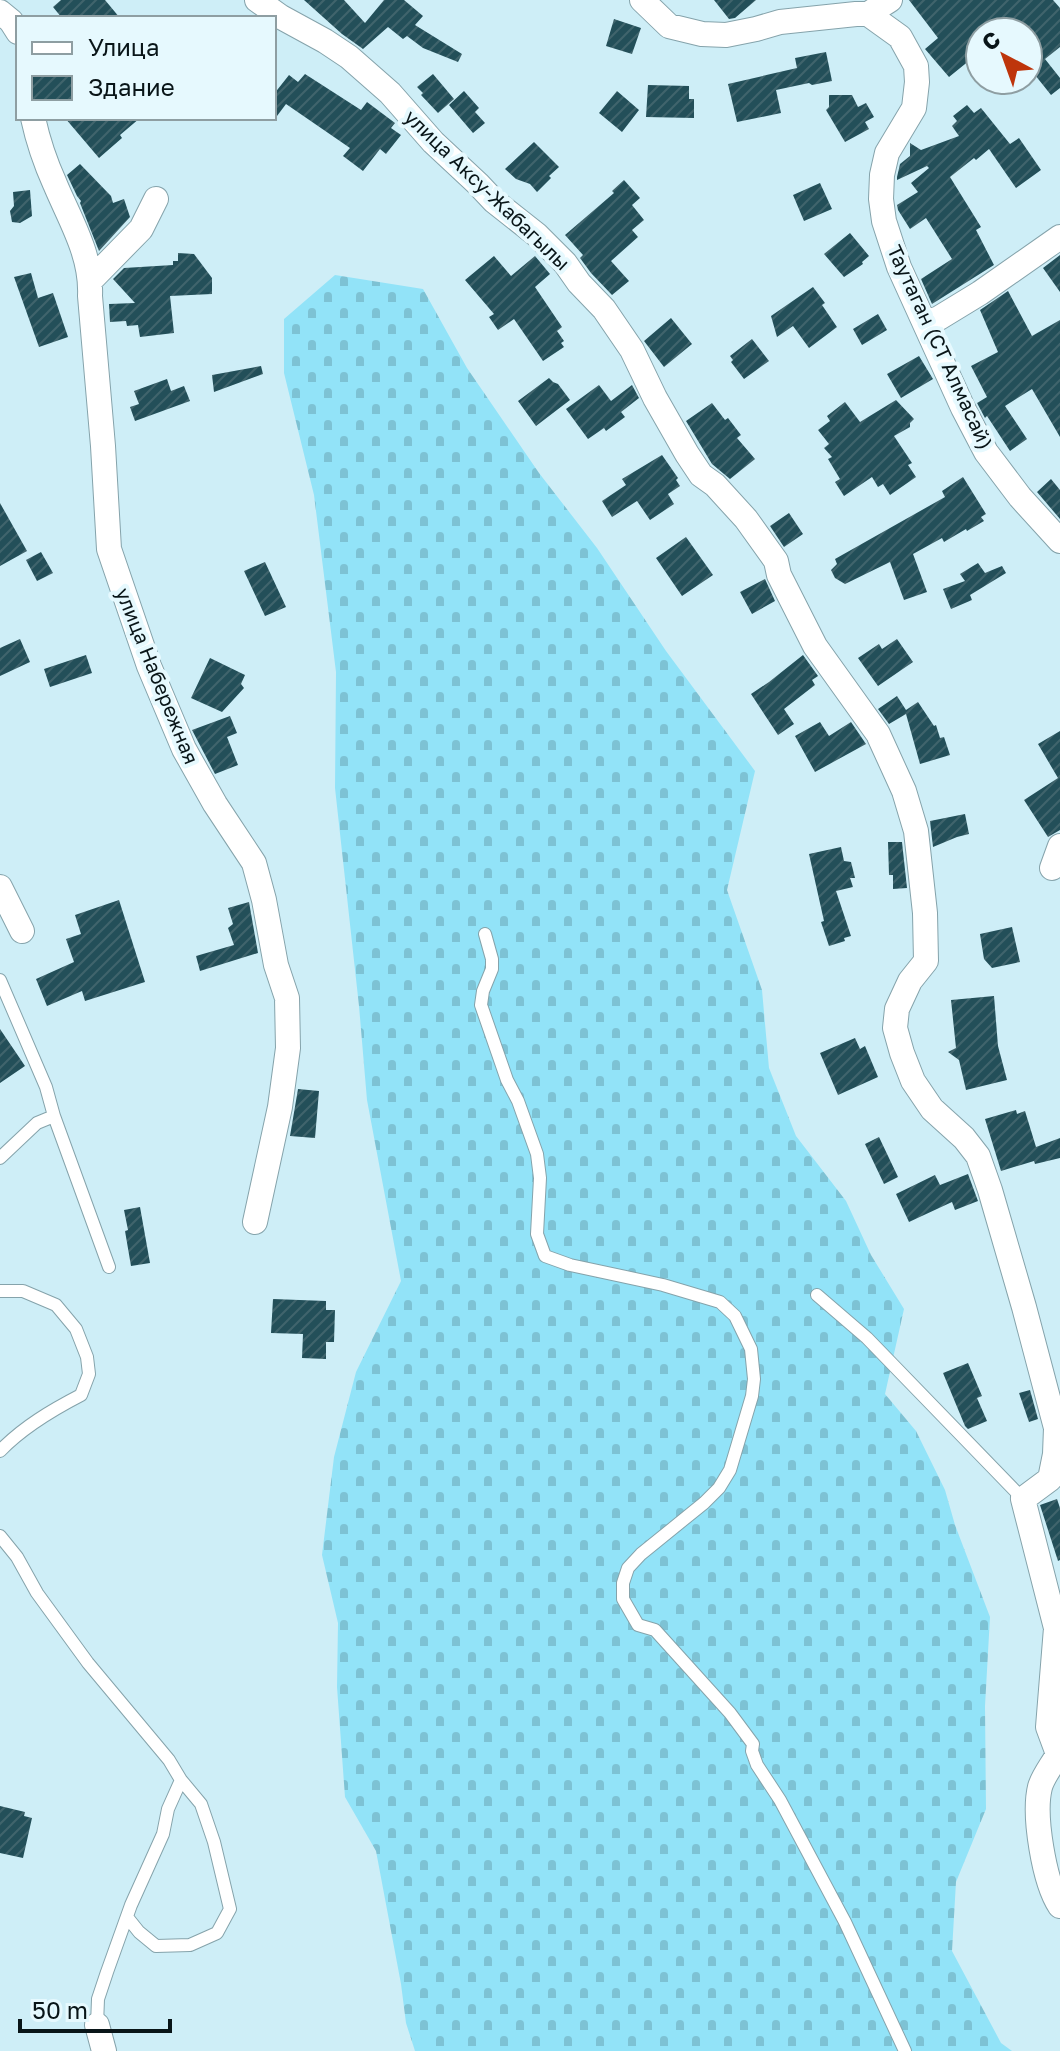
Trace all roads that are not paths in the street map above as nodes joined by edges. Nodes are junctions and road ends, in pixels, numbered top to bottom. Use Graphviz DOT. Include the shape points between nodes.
graph roads {
  1 [pos="257,0"];
  2 [pos="642,0"];
  3 [pos="890,0"];
  4 [pos="0,12"];
  5 [pos="868,14"];
  6 [pos="16,29"];
  7 [pos="33,120"];
  8 [pos="156,199"];
  9 [pos="1060,237"];
  10 [pos="90,281"];
  11 [pos="925,323"];
  12 [pos="1060,541"];
  13 [pos="0,887"];
  14 [pos="22,931"];
  15 [pos="485,934"];
  16 [pos="0,980"];
  17 [pos="0,1008"];
  18 [pos="18,1023"];
  19 [pos="54,1116"];
  20 [pos="0,1158"];
  21 [pos="255,1222"];
  22 [pos="109,1267"];
  23 [pos="0,1291"];
  24 [pos="817,1295"];
  25 [pos="0,1451"];
  26 [pos="1055,1480"];
  27 [pos="1023,1499"];
  28 [pos="0,1536"];
  29 [pos="181,1780"];
  30 [pos="1060,1906"];
  31 [pos="127,1917"];
  32 [pos="97,2025"];
  33 [pos="104,2051"];
  34 [pos="905,2051"];
  1 -- 26 [label="street, улица Аксу-Жабагылы" via="349,57 390,93 433,142 565,263 604,309 687,454 776,561 815,646 878,734 916,831 925,913 926,961 897,1009 895,1028 913,1081 978,1156 1056,1428"];
  2 -- 5 [label="street" via="669,26 702,34"];
  3 -- 5 [label="street"];
  4 -- 6 [label="street"];
  5 -- 11 [label="street, Таутаган (СТ Алмасай)" via="900,37 916,66 914,108 887,153 881,199 899,267"];
  7 -- 10 [label="street, улица Набережная" via="76,228"];
  8 -- 10 [label="street" via="141,229"];
  9 -- 11 [label="street" via="980,293"];
  10 -- 21 [label="street, улица Набережная" via="109,549 184,749 254,863 287,998 288,1048 280,1107"];
  11 -- 12 [label="street, Таутаган (СТ Алмасай)" via="986,452"];
  13 -- 14 [label="street"];
  15 -- 34 [label="lane" via="492,969 481,1005 537,1154 537,1234 545,1256 720,1302 735,1316 751,1349 752,1396 730,1470 704,1503 628,1568 623,1599 638,1625 655,1630 753,1744 757,1765 845,1922"];
  16 -- 18 [label="lane"];
  17 -- 18 [label="lane"];
  18 -- 19 [label="lane"];
  19 -- 20 [label="lane" via="37,1123"];
  19 -- 22 [label="lane"];
  23 -- 25 [label="lane" via="23,1291 56,1305 76,1329 89,1374 81,1395 13,1437"];
  24 -- 27 [label="lane" via="867,1338"];
  26 -- 27 [label="street, улица Аксу-Жабагылы"];
  27 -- 30 [label="street" via="1056,1628 1048,1727 1058,1754 1040,1785 1037,1823 1048,1878"];
  28 -- 29 [label="lane" via="88,1663"];
  29 -- 31 [label="lane"];
  29 -- 31 [label="lane" via="201,1804 230,1909 217,1933 190,1945 156,1946"];
  31 -- 32 [label="lane" via="98,1999"];
  32 -- 33 [label="street"];
}
